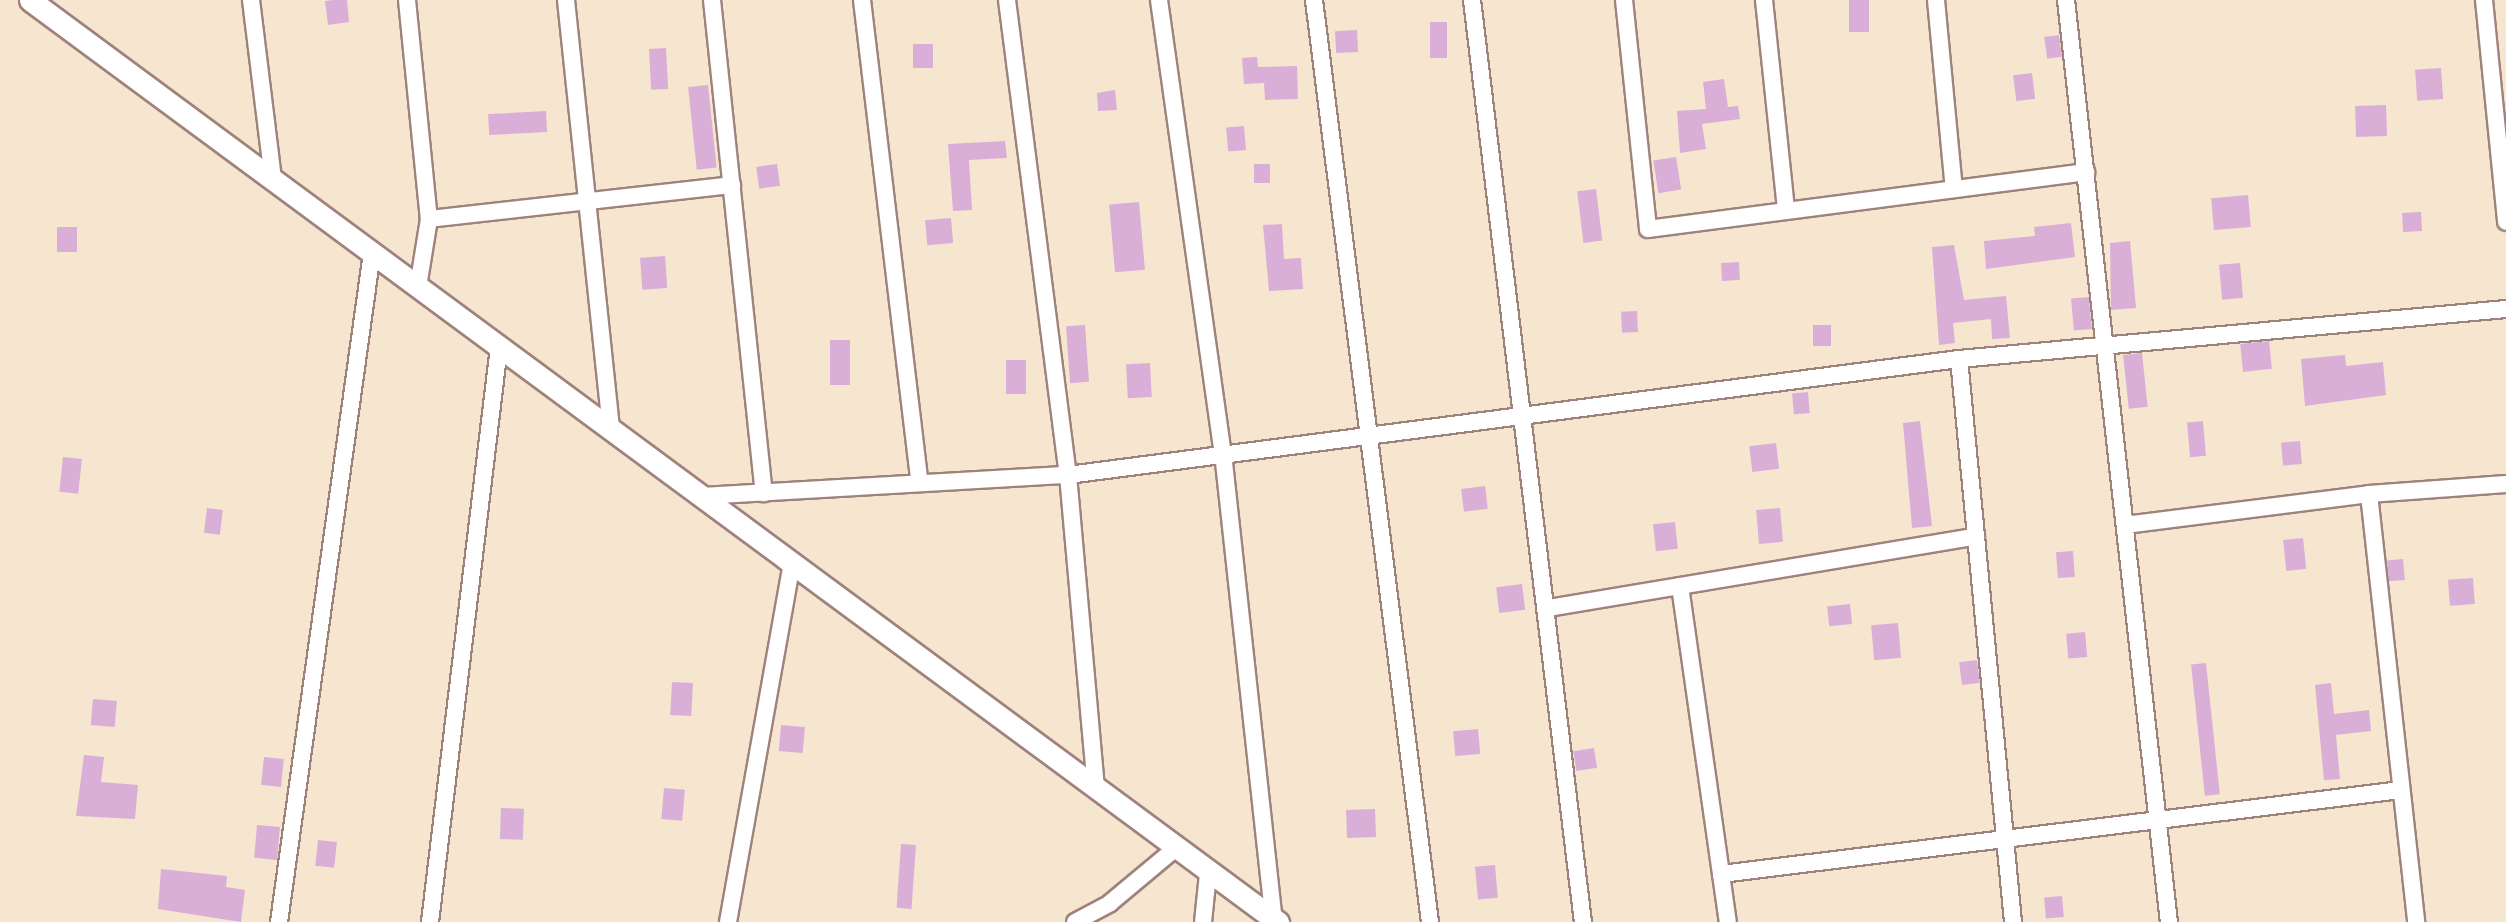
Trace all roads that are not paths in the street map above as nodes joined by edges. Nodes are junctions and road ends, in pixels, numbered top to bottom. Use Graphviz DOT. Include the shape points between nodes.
graph roads {
  1 [pos="30,0"];
  2 [pos="251,0"];
  3 [pos="407,0"];
  4 [pos="566,0"];
  5 [pos="712,0"];
  6 [pos="862,0"];
  7 [pos="1007,0"];
  8 [pos="1159,0"];
  9 [pos="1314,0"];
  10 [pos="1472,0"];
  11 [pos="1624,0"];
  12 [pos="1764,0"];
  13 [pos="1936,0"];
  14 [pos="2066,0"];
  15 [pos="2484,0"];
  16 [pos="2085,172"];
  17 [pos="273,180"];
  18 [pos="732,185"];
  19 [pos="1954,189"];
  20 [pos="588,201"];
  21 [pos="1786,211"];
  22 [pos="429,219"];
  23 [pos="2506,222"];
  24 [pos="372,253"];
  25 [pos="418,287"];
  26 [pos="2506,309"];
  27 [pos="2105,343"];
  28 [pos="499,347"];
  29 [pos="1959,359"];
  30 [pos="1517,413"];
  31 [pos="611,430"];
  32 [pos="1372,435"];
  33 [pos="1223,453"];
  34 [pos="1068,475"];
  35 [pos="920,484"];
  36 [pos="2506,484"];
  37 [pos="764,493"];
  38 [pos="2369,494"];
  39 [pos="701,496"];
  40 [pos="2125,525"];
  41 [pos="1976,536"];
  42 [pos="792,564"];
  43 [pos="1680,586"];
  44 [pos="1548,608"];
  45 [pos="1096,789"];
  46 [pos="2401,790"];
  47 [pos="2158,820"];
  48 [pos="2004,839"];
  49 [pos="1176,848"];
  50 [pos="1208,874"];
  51 [pos="1721,874"];
  52 [pos="1276,921"];
  53 [pos="279,922"];
  54 [pos="430,922"];
  55 [pos="728,922"];
  56 [pos="1075,922"];
  57 [pos="1203,922"];
  58 [pos="1430,922"];
  59 [pos="1583,922"];
  60 [pos="1728,922"];
  61 [pos="2013,922"];
  62 [pos="2169,922"];
  63 [pos="2416,922"];
  1 -- 17 [label="street"];
  2 -- 17 [label="street"];
  3 -- 22 [label="street"];
  4 -- 20 [label="street"];
  5 -- 18 [label="street"];
  6 -- 35 [label="street"];
  7 -- 34 [label="street"];
  8 -- 33 [label="street"];
  9 -- 32 [label="street"];
  10 -- 30 [label="street"];
  11 -- 21 [label="street" via="1648,229"];
  12 -- 21 [label="street"];
  13 -- 19 [label="street"];
  14 -- 16 [label="street"];
  15 -- 23 [label="street"];
  16 -- 19 [label="street"];
  16 -- 27 [label="street"];
  17 -- 24 [label="street"];
  18 -- 20 [label="street"];
  18 -- 37 [label="street"];
  19 -- 21 [label="street"];
  20 -- 22 [label="street"];
  20 -- 31 [label="street"];
  22 -- 25 [label="street"];
  24 -- 25 [label="street"];
  24 -- 53 [label="street"];
  25 -- 28 [label="street"];
  26 -- 27 [label="street"];
  27 -- 29 [label="street"];
  27 -- 40 [label="street"];
  28 -- 31 [label="street"];
  28 -- 54 [label="street"];
  29 -- 30 [label="street"];
  29 -- 41 [label="street"];
  30 -- 32 [label="street"];
  30 -- 44 [label="street"];
  31 -- 39 [label="street"];
  32 -- 33 [label="street"];
  32 -- 58 [label="street"];
  33 -- 34 [label="street"];
  33 -- 52 [label="street"];
  34 -- 35 [label="street"];
  34 -- 45 [label="street"];
  35 -- 37 [label="street"];
  36 -- 38 [label="street"];
  37 -- 39 [label="street"];
  38 -- 40 [label="street"];
  38 -- 46 [label="street"];
  39 -- 42 [label="street"];
  40 -- 47 [label="street"];
  41 -- 43 [label="street"];
  41 -- 48 [label="street"];
  42 -- 45 [label="street"];
  42 -- 55 [label="street"];
  43 -- 44 [label="street"];
  43 -- 51 [label="street"];
  44 -- 59 [label="street"];
  45 -- 49 [label="street"];
  46 -- 47 [label="street"];
  46 -- 63 [label="street"];
  47 -- 48 [label="street"];
  47 -- 62 [label="street"];
  48 -- 51 [label="street"];
  48 -- 61 [label="street"];
  49 -- 50 [label="street"];
  49 -- 56 [label="street" via="1110,903"];
  50 -- 52 [label="street"];
  50 -- 57 [label="street"];
  51 -- 60 [label="street"];
}
